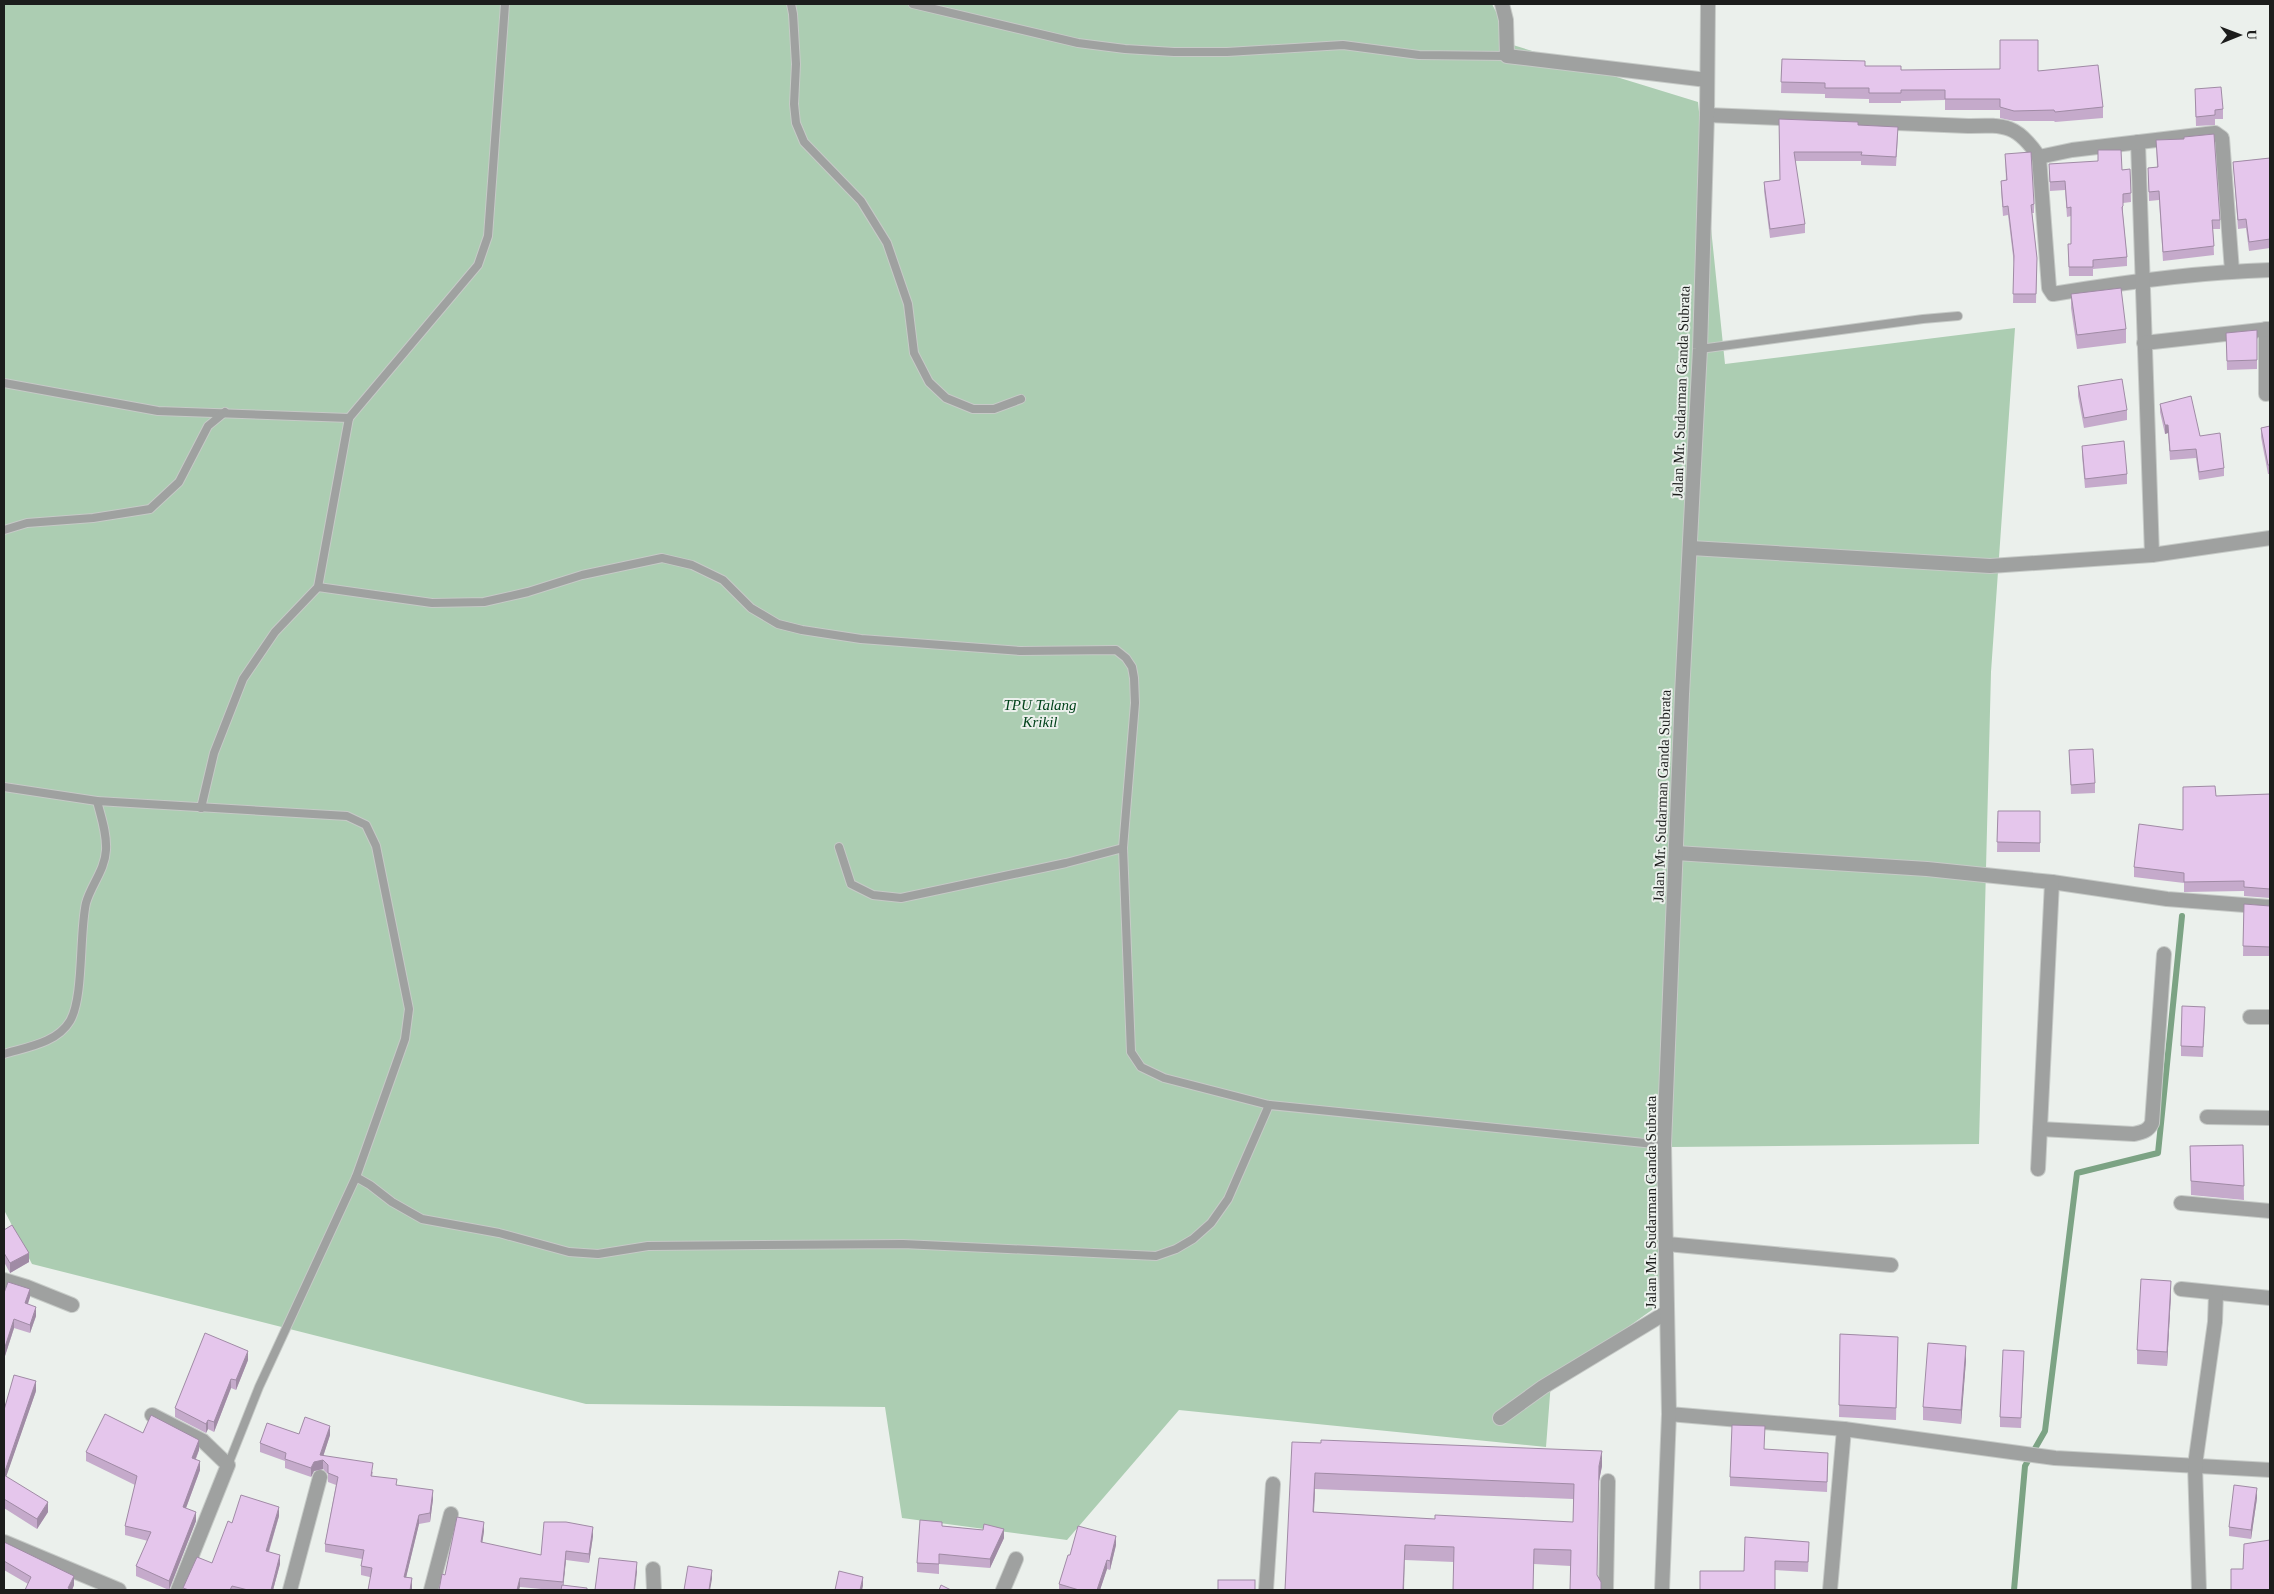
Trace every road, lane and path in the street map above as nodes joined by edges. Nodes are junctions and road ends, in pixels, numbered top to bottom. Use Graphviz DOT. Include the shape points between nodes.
graph roads {
  1 [pos="505,4"];
  2 [pos="791,4"];
  3 [pos="913,4"];
  4 [pos="1502,4"];
  5 [pos="1708,4"];
  6 [pos="1506,56"];
  7 [pos="1706,80"];
  8 [pos="1707,115"];
  9 [pos="2138,142"];
  10 [pos="2039,157"];
  11 [pos="2270,270"];
  12 [pos="2232,271"];
  13 [pos="2143,280"];
  14 [pos="1958,316"];
  15 [pos="2268,329"];
  16 [pos="2144,343"];
  17 [pos="1700,348"];
  18 [pos="4,383"];
  19 [pos="2266,394"];
  20 [pos="1021,399"];
  21 [pos="225,412"];
  22 [pos="349,418"];
  23 [pos="4,530"];
  24 [pos="2270,538"];
  25 [pos="1691,548"];
  26 [pos="2152,555"];
  27 [pos="318,587"];
  28 [pos="4,787"];
  29 [pos="98,801"];
  30 [pos="202,808"];
  31 [pos="839,847"];
  32 [pos="1123,848"];
  33 [pos="1676,853"];
  34 [pos="2052,882"];
  35 [pos="2270,907"];
  36 [pos="2164,954"];
  37 [pos="2250,1017"];
  38 [pos="2270,1017"];
  39 [pos="4,1054"];
  40 [pos="1269,1105"];
  41 [pos="2207,1117"];
  42 [pos="2270,1118"];
  43 [pos="2040,1129"];
  44 [pos="1664,1145"];
  45 [pos="2038,1169"];
  46 [pos="356,1177"];
  47 [pos="2181,1203"];
  48 [pos="2270,1211"];
  49 [pos="1667,1244"];
  50 [pos="1891,1265"];
  51 [pos="4,1280"];
  52 [pos="2181,1289"];
  53 [pos="2216,1293"];
  54 [pos="2270,1298"];
  55 [pos="72,1305"];
  56 [pos="1667,1312"];
  57 [pos="1669,1414"];
  58 [pos="152,1415"];
  59 [pos="1500,1418"];
  60 [pos="1844,1429"];
  61 [pos="2195,1464"];
  62 [pos="228,1465"];
  63 [pos="2270,1470"];
  64 [pos="320,1477"];
  65 [pos="1608,1481"];
  66 [pos="1273,1484"];
  67 [pos="451,1514"];
  68 [pos="4,1542"];
  69 [pos="1016,1559"];
  70 [pos="653,1569"];
  71 [pos="119,1590"];
  72 [pos="178,1590"];
  73 [pos="290,1590"];
  74 [pos="431,1590"];
  75 [pos="654,1590"];
  76 [pos="1003,1590"];
  77 [pos="1266,1590"];
  78 [pos="1606,1590"];
  79 [pos="1662,1590"];
  80 [pos="1830,1590"];
  81 [pos="2199,1590"];
  1 -- 22 [label="lane" via="488,236 478,265"];
  2 -- 20 [label="lane" via="796,123 804,142 861,201 888,244 908,304 914,353 929,382 946,398 973,409 994,409"];
  3 -- 6 [label="lane" via="1078,43 1125,49 1227,52 1343,45 1419,55"];
  4 -- 6 [label="street" via="1506,20"];
  5 -- 7 [label="street, Jalan Mr. Sudarman Ganda Subrata"];
  6 -- 7 [label="street"];
  7 -- 8 [label="street, Jalan Mr. Sudarman Ganda Subrata"];
  8 -- 10 [label="street" via="2004,126 2017,130"];
  8 -- 17 [label="street, Jalan Mr. Sudarman Ganda Subrata"];
  9 -- 10 [label="street"];
  9 -- 12 [label="street" via="2215,133 2222,138"];
  9 -- 13 [label="street"];
  10 -- 13 [label="street" via="2048,288 2051,292"];
  11 -- 12 [label="street"];
  12 -- 13 [label="street"];
  13 -- 16 [label="street"];
  14 -- 17 [label="lane"];
  15 -- 16 [label="street"];
  15 -- 19 [label="street"];
  16 -- 26 [label="street"];
  17 -- 25 [label="street, Jalan Mr. Sudarman Ganda Subrata"];
  18 -- 21 [label="lane" via="158,411"];
  21 -- 22 [label="lane"];
  21 -- 23 [label="lane" via="208,426 179,482 150,509 27,523"];
  22 -- 27 [label="lane"];
  24 -- 26 [label="street"];
  25 -- 26 [label="street" via="1990,566"];
  25 -- 33 [label="street, Jalan Mr. Sudarman Ganda Subrata"];
  27 -- 30 [label="lane" via="275,632 243,679 214,753"];
  27 -- 32 [label="lane" via="432,603 484,602 582,574 662,558 692,565 724,580 751,608 778,624 802,630 861,639 1020,651 1116,650 1132,667 1135,703"];
  28 -- 29 [label="lane"];
  29 -- 30 [label="lane"];
  29 -- 39 [label="lane" via="106,850 104,864 86,903 77,997 71,1020 61,1033 42,1043"];
  30 -- 46 [label="lane" via="347,816 366,825 376,846 409,1009 405,1039"];
  31 -- 32 [label="lane" via="852,884 873,895 901,898"];
  32 -- 40 [label="lane" via="1131,1052 1141,1067 1164,1078"];
  33 -- 34 [label="street" via="1927,869"];
  33 -- 44 [label="street, Jalan Mr. Sudarman Ganda Subrata"];
  34 -- 35 [label="street" via="2167,899"];
  34 -- 43 [label="street"];
  36 -- 43 [label="street" via="2152,1123 2149,1128 2134,1134"];
  37 -- 38 [label="street"];
  40 -- 44 [label="lane"];
  40 -- 46 [label="lane" via="1228,1199 1212,1223 1193,1239 1156,1256 902,1244 648,1246 598,1254 569,1252 499,1233 422,1219"];
  41 -- 42 [label="street"];
  43 -- 45 [label="street"];
  44 -- 49 [label="street, Jalan Mr. Sudarman Ganda Subrata"];
  46 -- 62 [label="lane" via="259,1387"];
  47 -- 48 [label="street"];
  49 -- 50 [label="street"];
  49 -- 56 [label="street, Jalan Mr. Sudarman Ganda Subrata"];
  51 -- 55 [label="street"];
  52 -- 53 [label="street"];
  53 -- 54 [label="street"];
  53 -- 61 [label="street" via="2215,1322"];
  56 -- 57 [label="street, Jalan Mr. Sudarman Ganda Subrata"];
  56 -- 59 [label="street" via="1543,1387"];
  57 -- 60 [label="street"];
  57 -- 79 [label="street, Jalan Mr. Sudarman Ganda Subrata"];
  58 -- 62 [label="street" via="203,1440"];
  60 -- 61 [label="street" via="2055,1458"];
  60 -- 80 [label="street"];
  61 -- 63 [label="street"];
  61 -- 81 [label="street"];
  62 -- 72 [label="street"];
  64 -- 73 [label="street"];
  65 -- 78 [label="street"];
  66 -- 77 [label="street"];
  67 -- 74 [label="street"];
  68 -- 71 [label="street"];
  69 -- 76 [label="street"];
  70 -- 75 [label="street"];
}
